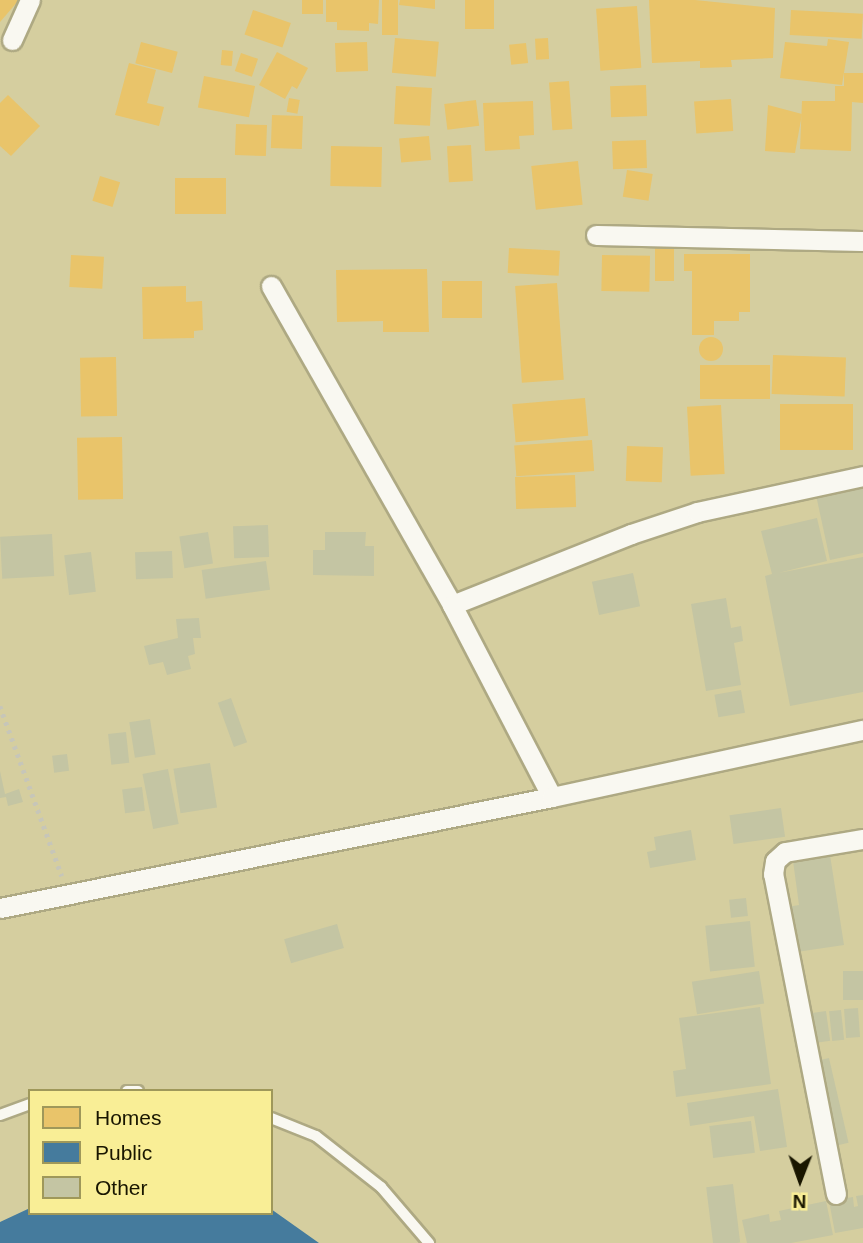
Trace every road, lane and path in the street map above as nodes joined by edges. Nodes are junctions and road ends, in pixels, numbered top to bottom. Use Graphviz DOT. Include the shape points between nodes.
graph roads {
  1 [pos="30,0"];
  2 [pos="12,40"];
  3 [pos="596,235"];
  4 [pos="863,241"];
  5 [pos="271,286"];
  6 [pos="863,476"];
  7 [pos="452,605"];
  8 [pos="0,706"];
  9 [pos="863,730"];
  10 [pos="552,797"];
  11 [pos="863,839"];
  12 [pos="69,895"];
  13 [pos="0,908"];
  14 [pos="28,1105"];
  15 [pos="0,1115"];
  16 [pos="273,1119"];
  17 [pos="836,1195"];
  18 [pos="429,1243"];
  1 -- 2 [label="street"];
  3 -- 4 [label="street"];
  5 -- 7 [label="street"];
  6 -- 7 [label="street" via="697,512"];
  7 -- 10 [label="street"];
  8 -- 12 [label="path"];
  9 -- 10 [label="street"];
  10 -- 12 [label="street"];
  11 -- 17 [label="street" via="785,852 775,861 772,874"];
  12 -- 13 [label="street"];
  14 -- 15 [label="lane"];
  16 -- 18 [label="lane" via="316,1136 381,1186"];
}
